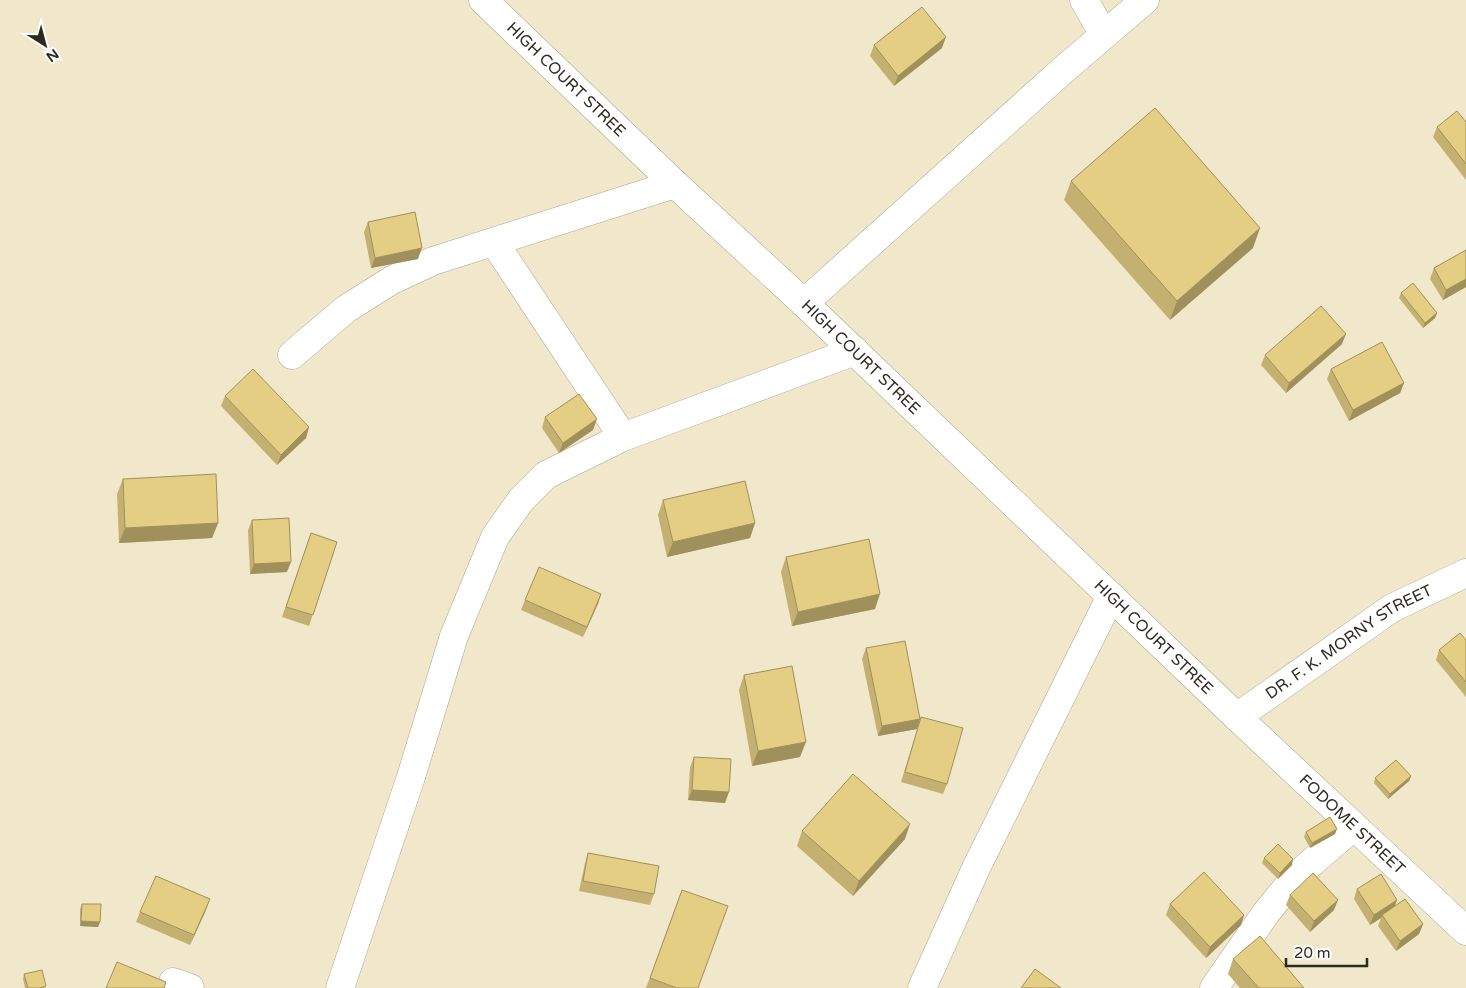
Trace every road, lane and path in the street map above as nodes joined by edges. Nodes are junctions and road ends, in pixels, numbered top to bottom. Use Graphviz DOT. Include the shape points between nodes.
graph roads {
  1 [pos="483,0"];
  2 [pos="1084,0"];
  3 [pos="1145,0"];
  4 [pos="1104,36"];
  5 [pos="675,184"];
  6 [pos="494,242"];
  7 [pos="804,303"];
  8 [pos="855,351"];
  9 [pos="292,355"];
  10 [pos="623,437"];
  11 [pos="1466,573"];
  12 [pos="1111,596"];
  13 [pos="1236,717"];
  14 [pos="1354,827"];
  15 [pos="1466,931"];
  16 [pos="340,988"];
  17 [pos="922,988"];
  18 [pos="1214,988"];
  1 -- 5 [label="street, HIGH COURT STREE"];
  2 -- 4 [label="street"];
  3 -- 4 [label="street"];
  4 -- 7 [label="street"];
  5 -- 6 [label="street"];
  5 -- 7 [label="street, HIGH COURT STREE"];
  6 -- 9 [label="street" via="433,262 392,280 346,309"];
  6 -- 10 [label="street"];
  7 -- 8 [label="street, HIGH COURT STREE"];
  8 -- 10 [label="street"];
  8 -- 12 [label="street, HIGH COURT STREE"];
  10 -- 16 [label="street" via="546,475 521,500 494,537 454,636 411,777"];
  11 -- 13 [label="street, DR. F. K. MORNY STREET" via="1392,608"];
  12 -- 13 [label="street, HIGH COURT STREE"];
  12 -- 17 [label="street" via="977,866"];
  13 -- 14 [label="street, FODOME STREET"];
  14 -- 15 [label="street, FODOME STREET"];
  14 -- 18 [label="street" via="1297,875"];
}
